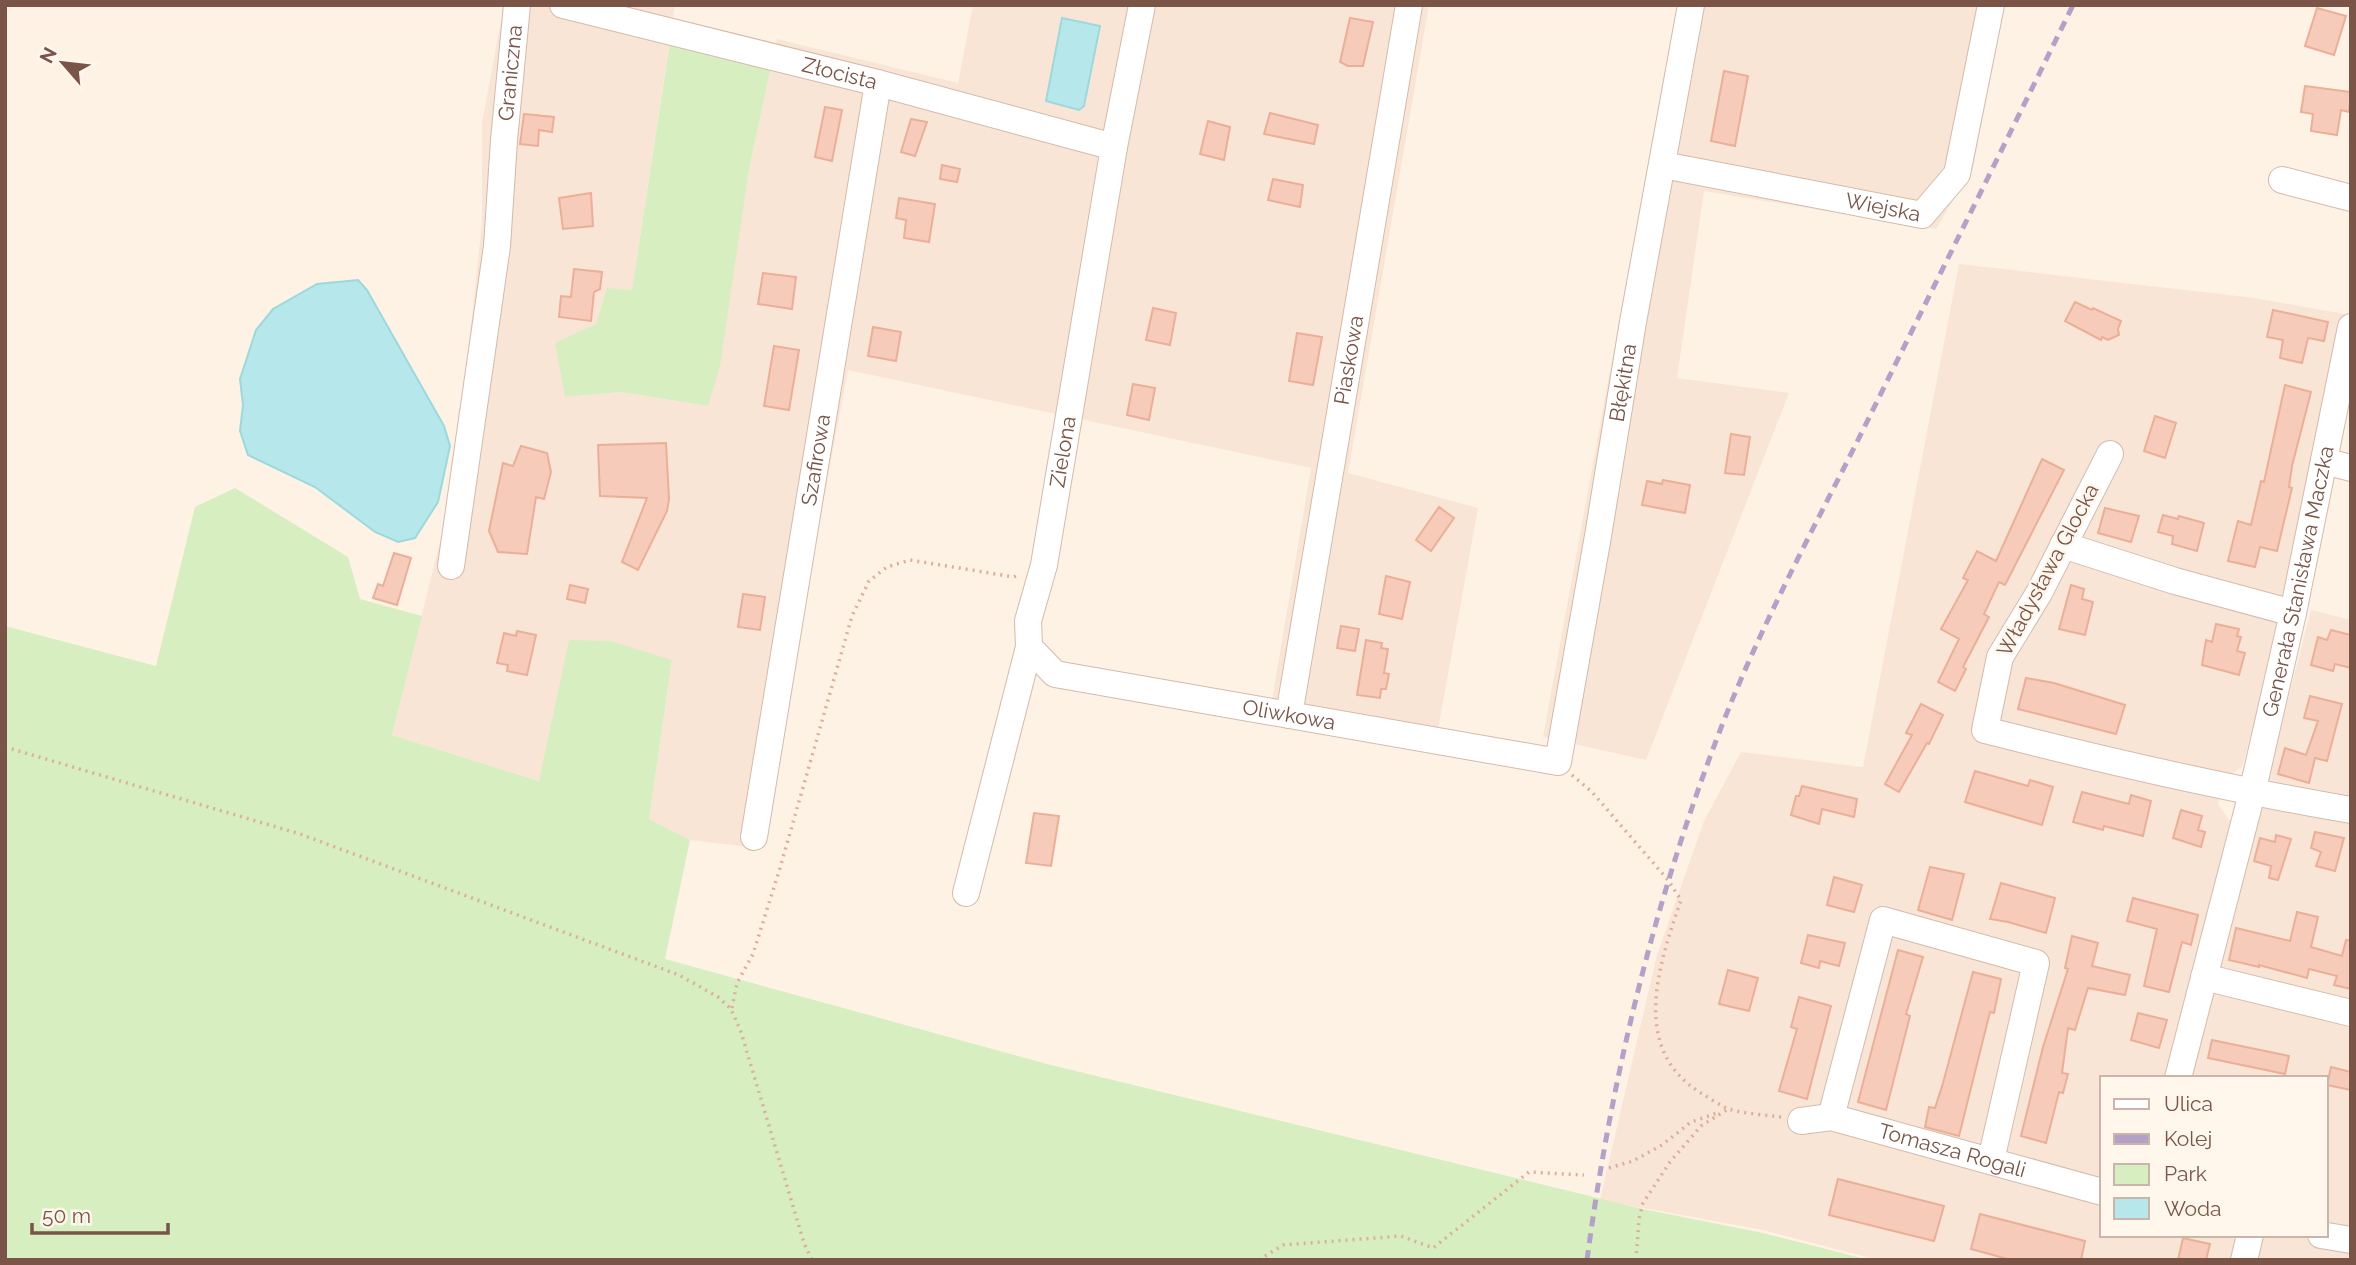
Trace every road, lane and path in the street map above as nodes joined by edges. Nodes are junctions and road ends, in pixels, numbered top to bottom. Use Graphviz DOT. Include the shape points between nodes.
graph roads {
  1 [pos="517,5"];
  2 [pos="564,5"];
  3 [pos="1142,5"];
  4 [pos="1409,5"];
  5 [pos="1691,5"];
  6 [pos="1991,5"];
  7 [pos="878,83"];
  8 [pos="1114,146"];
  9 [pos="1663,165"];
  10 [pos="2281,180"];
  11 [pos="2351,198"];
  12 [pos="2351,327"];
  13 [pos="2110,454"];
  14 [pos="2324,461"];
  15 [pos="2351,468"];
  16 [pos="2063,545"];
  17 [pos="1044,565"];
  18 [pos="451,566"];
  19 [pos="2293,613"];
  20 [pos="1029,647"];
  21 [pos="1289,715"];
  22 [pos="5,747"];
  23 [pos="1558,762"];
  24 [pos="2252,793"];
  25 [pos="2351,810"];
  26 [pos="754,837"];
  27 [pos="966,893"];
  28 [pos="2204,977"];
  29 [pos="732,1009"];
  30 [pos="2351,1013"];
  31 [pos="2179,1076"];
  32 [pos="1728,1109"];
  33 [pos="1831,1117"];
  34 [pos="1801,1121"];
  35 [pos="1991,1160"];
  36 [pos="1609,1168"];
  37 [pos="1584,1175"];
  38 [pos="2100,1191"];
  39 [pos="2328,1236"];
  40 [pos="2250,1237"];
  41 [pos="2351,1240"];
  42 [pos="812,1260"];
  43 [pos="1259,1260"];
  44 [pos="1636,1260"];
  45 [pos="2244,1260"];
  1 -- 18 [label="street, Graniczna" via="497,246"];
  2 -- 7 [label="street, Złocista"];
  3 -- 8 [label="street, Zielona"];
  4 -- 21 [label="street, Piaskowa"];
  5 -- 9 [label="street, Błękitna"];
  6 -- 9 [label="street, Wiejska" via="1956,174 1922,215"];
  7 -- 8 [label="street, Złocista"];
  7 -- 26 [label="street, Szafirowa"];
  8 -- 17 [label="street, Zielona"];
  9 -- 23 [label="street, Błękitna"];
  10 -- 11 [label="street"];
  12 -- 14 [label="street, Generała Stanisława Maczka"];
  13 -- 16 [label="street, Władysława Glocka"];
  14 -- 15 [label="street"];
  14 -- 19 [label="street, Generała Stanisława Maczka"];
  16 -- 19 [label="street" via="2175,582"];
  16 -- 24 [label="street, Władysława Glocka" via="2000,657 1984,730"];
  17 -- 20 [label="street, Zielona" via="1028,621"];
  17 -- 29 [label="path" via="1014,577 909,560 887,567 869,580 852,616 780,867 753,954 737,983"];
  19 -- 24 [label="street, Generała Stanisława Maczka"];
  20 -- 21 [label="street, Oliwkowa" via="1055,674"];
  20 -- 27 [label="street, Zielona"];
  21 -- 23 [label="street, Oliwkowa"];
  22 -- 29 [label="path" via="300,834 679,975"];
  23 -- 32 [label="path" via="1592,792 1681,900 1663,952 1656,993 1655,1018 1663,1054 1685,1083"];
  24 -- 25 [label="street"];
  24 -- 28 [label="street, Generała Stanisława Maczka"];
  28 -- 30 [label="street"];
  28 -- 31 [label="street, Generała Stanisława Maczka"];
  29 -- 42 [label="path"];
  32 -- 34 [label="path"];
  32 -- 36 [label="path" via="1691,1122 1662,1146"];
  32 -- 44 [label="path" via="1701,1126 1643,1203"];
  33 -- 34 [label="street, Tomasza Rogali"];
  33 -- 35 [label="street, Tomasza Rogali"];
  33 -- 35 [label="street" via="1883,920 2036,963"];
  35 -- 38 [label="street, Tomasza Rogali"];
  37 -- 43 [label="path" via="1528,1172 1433,1248 1401,1236 1283,1245"];
  39 -- 41 [label="street"];
  40 -- 45 [label="street"];
}
